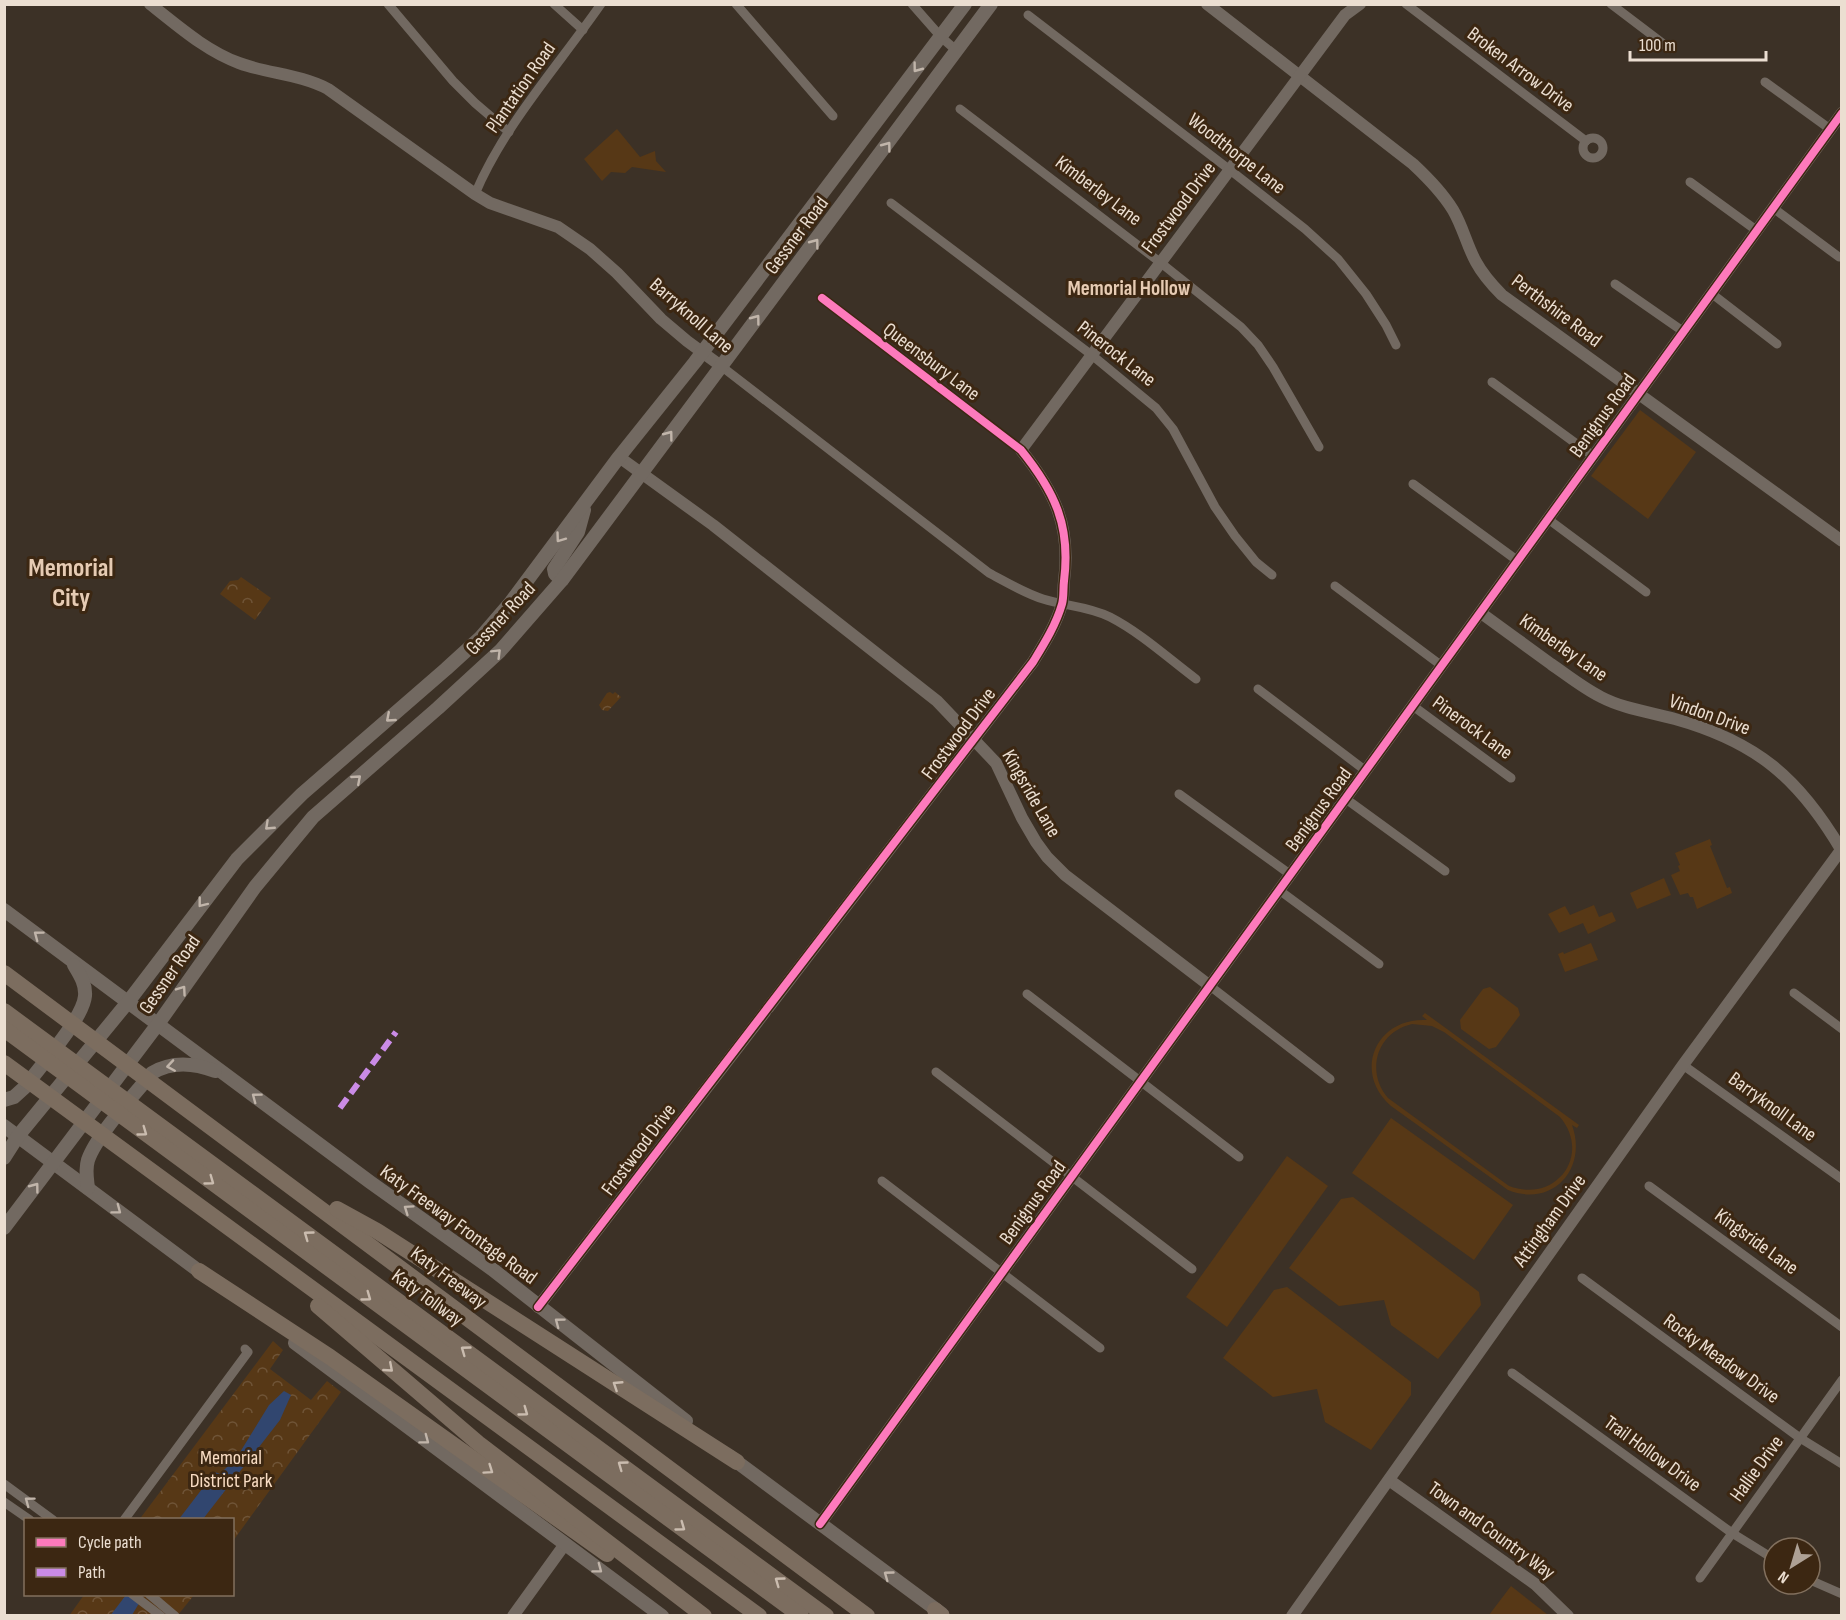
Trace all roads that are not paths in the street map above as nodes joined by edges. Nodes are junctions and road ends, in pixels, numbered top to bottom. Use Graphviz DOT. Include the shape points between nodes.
graph roads {
  1 [pos="150,4"];
  2 [pos="388,4"];
  3 [pos="554,4"];
  4 [pos="601,4"];
  5 [pos="736,4"];
  6 [pos="912,4"];
  7 [pos="964,4"];
  8 [pos="992,4"];
  9 [pos="1207,4"];
  10 [pos="1360,4"];
  11 [pos="1406,4"];
  12 [pos="1611,4"];
  13 [pos="164,9"];
  14 [pos="1028,15"];
  15 [pos="583,30"];
  16 [pos="941,37"];
  17 [pos="1668,48"];
  18 [pos="957,51"];
  19 [pos="1300,75"];
  20 [pos="1765,82"];
  21 [pos="960,109"];
  22 [pos="1842,113"];
  23 [pos="833,116"];
  24 [pos="1830,129"];
  25 [pos="509,132"];
  26 [pos="1586,141"];
  27 [pos="1230,170"];
  28 [pos="1690,182"];
  29 [pos="475,194"];
  30 [pos="891,203"];
  31 [pos="1773,208"];
  32 [pos="809,210"];
  33 [pos="828,225"];
  34 [pos="1756,230"];
  35 [pos="1839,257"];
  36 [pos="1161,263"];
  37 [pos="1615,284"];
  38 [pos="1712,293"];
  39 [pos="822,298"];
  40 [pos="1684,332"];
  41 [pos="1777,344"];
  42 [pos="1396,345"];
  43 [pos="702,351"];
  44 [pos="1093,356"];
  45 [pos="721,366"];
  46 [pos="1492,382"];
  47 [pos="1638,394"];
  48 [pos="1319,447"];
  49 [pos="1022,450"];
  50 [pos="1593,456"];
  51 [pos="619,457"];
  52 [pos="641,472"];
  53 [pos="1413,484"];
  54 [pos="586,502"];
  55 [pos="1548,519"];
  56 [pos="1842,541"];
  57 [pos="1518,561"];
  58 [pos="1272,575"];
  59 [pos="562,580"];
  60 [pos="1335,586"];
  61 [pos="1647,592"];
  62 [pos="1062,603"];
  63 [pos="1481,613"];
  64 [pos="1442,666"];
  65 [pos="1196,679"];
  66 [pos="1258,689"];
  67 [pos="1413,706"];
  68 [pos="1627,708"];
  69 [pos="974,739"];
  70 [pos="1366,771"];
  71 [pos="1511,778"];
  72 [pos="1179,794"];
  73 [pos="1346,800"];
  74 [pos="1841,850"];
  75 [pos="1445,871"];
  76 [pos="1291,875"];
  77 [pos="1279,890"];
  78 [pos="4,910"];
  79 [pos="72,960"];
  80 [pos="1379,964"];
  81 [pos="4,974"];
  82 [pos="1210,986"];
  83 [pos="1794,993"];
  84 [pos="1027,994"];
  85 [pos="128,1002"];
  86 [pos="4,1011"];
  87 [pos="158,1024"];
  88 [pos="12,1029"];
  89 [pos="1842,1029"];
  90 [pos="4,1063"];
  91 [pos="1683,1065"];
  92 [pos="936,1072"];
  93 [pos="228,1076"];
  94 [pos="1330,1079"];
  95 [pos="1141,1081"];
  96 [pos="4,1101"];
  97 [pos="4,1126"];
  98 [pos="18,1136"];
  99 [pos="167,1141"];
  100 [pos="1239,1157"];
  101 [pos="4,1158"];
  102 [pos="53,1163"];
  103 [pos="271,1170"];
  104 [pos="1071,1177"];
  105 [pos="1842,1179"];
  106 [pos="882,1181"];
  107 [pos="1649,1186"];
  108 [pos="88,1188"];
  109 [pos="4,1228"];
  110 [pos="234,1233"];
  111 [pos="1192,1269"];
  112 [pos="198,1271"];
  113 [pos="1002,1272"];
  114 [pos="1582,1278"];
  115 [pos="538,1307"];
  116 [pos="1842,1326"];
  117 [pos="1100,1348"];
  118 [pos="244,1349"];
  119 [pos="1512,1373"];
  120 [pos="1842,1380"];
  121 [pos="1800,1438"];
  122 [pos="737,1462"];
  123 [pos="1842,1464"];
  124 [pos="1389,1480"];
  125 [pos="4,1484"];
  126 [pos="4,1502"];
  127 [pos="27,1518"];
  128 [pos="50,1518"];
  129 [pos="125,1518"];
  130 [pos="820,1524"];
  131 [pos="1732,1533"];
  132 [pos="565,1544"];
  133 [pos="1762,1552"];
  134 [pos="1700,1578"];
  135 [pos="827,1585"];
  136 [pos="1822,1585"];
  137 [pos="729,1593"];
  138 [pos="1842,1594"];
  139 [pos="136,1596"];
  140 [pos="151,1596"];
  141 [pos="168,1614"];
  142 [pos="940,1614"];
  143 [pos="513,1616"];
  144 [pos="662,1616"];
  145 [pos="693,1616"];
  146 [pos="704,1616"];
  147 [pos="754,1616"];
  148 [pos="759,1616"];
  149 [pos="801,1616"];
  150 [pos="826,1616"];
  151 [pos="867,1616"];
  152 [pos="874,1616"];
  153 [pos="1292,1616"];
  154 [pos="1568,1616"];
  1 -- 13 [label="street, Barryknoll Lane"];
  2 -- 25 [label="street" via="453,81"];
  3 -- 15 [label="street"];
  4 -- 15 [label="street, Plantation Road"];
  5 -- 23 [label="street"];
  6 -- 16 [label="street"];
  7 -- 16 [label="main road, Gessner Road"];
  8 -- 18 [label="main road, Gessner Road"];
  9 -- 19 [label="street, Perthshire Road"];
  10 -- 19 [label="street, Frostwood Drive" via="1345,15"];
  11 -- 26 [label="street, Broken Arrow Drive"];
  12 -- 17 [label="street"];
  13 -- 29 [label="street, Barryknoll Lane" via="201,43 225,58 306,78 328,89"];
  14 -- 27 [label="street, Woodthorpe Lane"];
  15 -- 25 [label="street, Plantation Road"];
  16 -- 18 [label="street"];
  16 -- 32 [label="main road, Gessner Road, one-way"];
  33 -- 18 [label="main road, Gessner Road, one-way"];
  19 -- 27 [label="street, Frostwood Drive"];
  19 -- 47 [label="street, Perthshire Road" via="1435,184 1453,210 1475,261 1502,295"];
  20 -- 24 [label="street"];
  21 -- 36 [label="street, Kimberley Lane"];
  22 -- 24 [label="street, Benignus Road"];
  24 -- 31 [label="street, Benignus Road"];
  25 -- 29 [label="street, Plantation Road" via="485,169"];
  27 -- 36 [label="street, Frostwood Drive"];
  27 -- 42 [label="street, Woodthorpe Lane" via="1338,259"];
  28 -- 34 [label="street"];
  29 -- 43 [label="street, Barryknoll Lane" via="558,227 590,249 661,319"];
  30 -- 44 [label="street, Pinerock Lane"];
  31 -- 34 [label="street, Benignus Road"];
  31 -- 35 [label="street"];
  32 -- 33 [label="main road"];
  32 -- 43 [label="main road, Gessner Road"];
  45 -- 33 [label="main road, Gessner Road, one-way"];
  34 -- 38 [label="street, Benignus Road"];
  36 -- 44 [label="street, Frostwood Drive"];
  36 -- 48 [label="street, Kimberley Lane" via="1258,345"];
  37 -- 40 [label="street"];
  38 -- 40 [label="street, Benignus Road"];
  38 -- 41 [label="street"];
  39 -- 49 [label="street, Queensbury Lane"];
  40 -- 47 [label="street, Benignus Road"];
  43 -- 45 [label="street, Barryknoll Lane"];
  43 -- 51 [label="main road, Gessner Road"];
  44 -- 49 [label="street, Frostwood Drive"];
  44 -- 58 [label="street, Pinerock Lane" via="1156,408 1173,429 1235,536"];
  52 -- 45 [label="main road, Gessner Road, one-way"];
  45 -- 62 [label="street, Barryknoll Lane" via="989,573 1016,588"];
  46 -- 50 [label="street"];
  47 -- 50 [label="street, Benignus Road"];
  47 -- 56 [label="street, Perthshire Road"];
  49 -- 62 [label="street, Frostwood Drive" via="1051,490 1059,512 1067,559"];
  50 -- 55 [label="street, Benignus Road"];
  51 -- 52 [label="street, Kingsride Lane"];
  51 -- 54 [label="main road, Gessner Road"];
  52 -- 59 [label="main road, Gessner Road"];
  52 -- 69 [label="street, Kingsride Lane" via="919,686"];
  53 -- 57 [label="street"];
  54 -- 59 [label="main road" via="578,532 554,569"];
  54 -- 85 [label="main road, Gessner Road, one-way" via="480,638 302,794 237,859"];
  55 -- 57 [label="street, Benignus Road"];
  55 -- 61 [label="street"];
  57 -- 63 [label="street, Benignus Road"];
  87 -- 59 [label="main road, Gessner Road, one-way" via="255,886 313,817 500,651"];
  60 -- 64 [label="street, Pinerock Lane"];
  62 -- 65 [label="street, Barryknoll Lane" via="1109,616"];
  62 -- 69 [label="street, Frostwood Drive" via="1033,662"];
  63 -- 64 [label="street, Benignus Road"];
  63 -- 68 [label="street, Kimberley Lane" via="1578,683"];
  64 -- 67 [label="street, Benignus Road"];
  66 -- 70 [label="street"];
  67 -- 70 [label="street, Benignus Road"];
  67 -- 71 [label="street, Pinerock Lane"];
  68 -- 74 [label="street, Vindon Drive" via="1712,731 1749,748 1800,790"];
  69 -- 82 [label="street, Kingsride Lane" via="996,763 1022,818 1047,857"];
  69 -- 115 [label="street, Frostwood Drive"];
  70 -- 73 [label="street, Benignus Road"];
  72 -- 76 [label="street"];
  73 -- 75 [label="street"];
  73 -- 76 [label="street, Benignus Road"];
  74 -- 91 [label="street, Attingham Drive"];
  76 -- 77 [label="street, Benignus Road"];
  77 -- 80 [label="street"];
  77 -- 82 [label="street, Benignus Road"];
  79 -- 78 [label="main road, Katy Freeway Frontage Road, one-way"];
  79 -- 85 [label="main road, Katy Freeway Frontage Road"];
  79 -- 96 [label="main road" via="85,983 86,995 79,1014 25,1087"];
  81 -- 103 [label="highway, Katy Freeway"];
  82 -- 94 [label="street, Kingsride Lane"];
  82 -- 95 [label="street, Benignus Road"];
  83 -- 89 [label="street"];
  84 -- 95 [label="street"];
  85 -- 87 [label="main road, Katy Freeway Frontage Road"];
  85 -- 98 [label="main road, Gessner Road"];
  86 -- 88 [label="highway, Katy Tollway"];
  87 -- 93 [label="main road, Katy Freeway Frontage Road"];
  87 -- 102 [label="main road, Gessner Road"];
  88 -- 99 [label="highway, Katy Tollway"];
  90 -- 110 [label="highway"];
  91 -- 105 [label="street, Barryknoll Lane"];
  91 -- 124 [label="street, Attingham Drive"];
  92 -- 104 [label="street"];
  93 -- 108 [label="main road, one-way" via="205,1067 179,1064 152,1073 93,1147 87,1162"];
  115 -- 93 [label="main road, Katy Freeway Frontage Road, one-way"];
  95 -- 100 [label="street"];
  95 -- 104 [label="street, Benignus Road"];
  97 -- 98 [label="main road"];
  98 -- 101 [label="main road, Gessner Road"];
  98 -- 102 [label="main road"];
  99 -- 149 [label="highway, Katy Tollway, one-way"];
  150 -- 99 [label="highway, Katy Tollway, one-way"];
  102 -- 108 [label="main road"];
  109 -- 102 [label="main road, Gessner Road, one-way"];
  122 -- 103 [label="highway, one-way" via="377,1232"];
  103 -- 135 [label="highway, Katy Freeway"];
  104 -- 111 [label="street"];
  104 -- 113 [label="street, Benignus Road"];
  106 -- 113 [label="street"];
  107 -- 116 [label="street, Kingsride Lane"];
  108 -- 112 [label="main road, one-way"];
  110 -- 137 [label="highway"];
  110 -- 146 [label="highway, one-way" via="445,1416"];
  112 -- 132 [label="main road, one-way"];
  112 -- 145 [label="highway, one-way" via="330,1357"];
  113 -- 117 [label="street"];
  113 -- 130 [label="street, Benignus Road"];
  114 -- 121 [label="street, Rocky Meadow Drive"];
  122 -- 115 [label="main road, Katy Freeway Frontage Road, one-way"];
  118 -- 129 [label="street" via="248,1352"];
  119 -- 131 [label="street, Trail Hollow Drive"];
  120 -- 121 [label="street, Hallie Drive"];
  121 -- 123 [label="street, Rocky Meadow Drive"];
  121 -- 131 [label="street, Hallie Drive"];
  122 -- 130 [label="main road, Katy Freeway Frontage Road"];
  124 -- 153 [label="street, Attingham Drive"];
  124 -- 154 [label="street, Town and Country Way" via="1535,1584"];
  128 -- 125 [label="street, one-way"];
  126 -- 127 [label="street"];
  142 -- 130 [label="main road, Katy Freeway Frontage Road, one-way"];
  131 -- 133 [label="street, Trail Hollow Drive"];
  131 -- 134 [label="street, Hallie Drive"];
  132 -- 143 [label="street"];
  132 -- 144 [label="main road, one-way"];
  135 -- 151 [label="highway, Katy Freeway"];
  135 -- 152 [label="highway"];
  136 -- 138 [label="street"];
  137 -- 147 [label="highway"];
  137 -- 148 [label="highway"];
  139 -- 141 [label="street"];
  140 -- 141 [label="street"];
}
